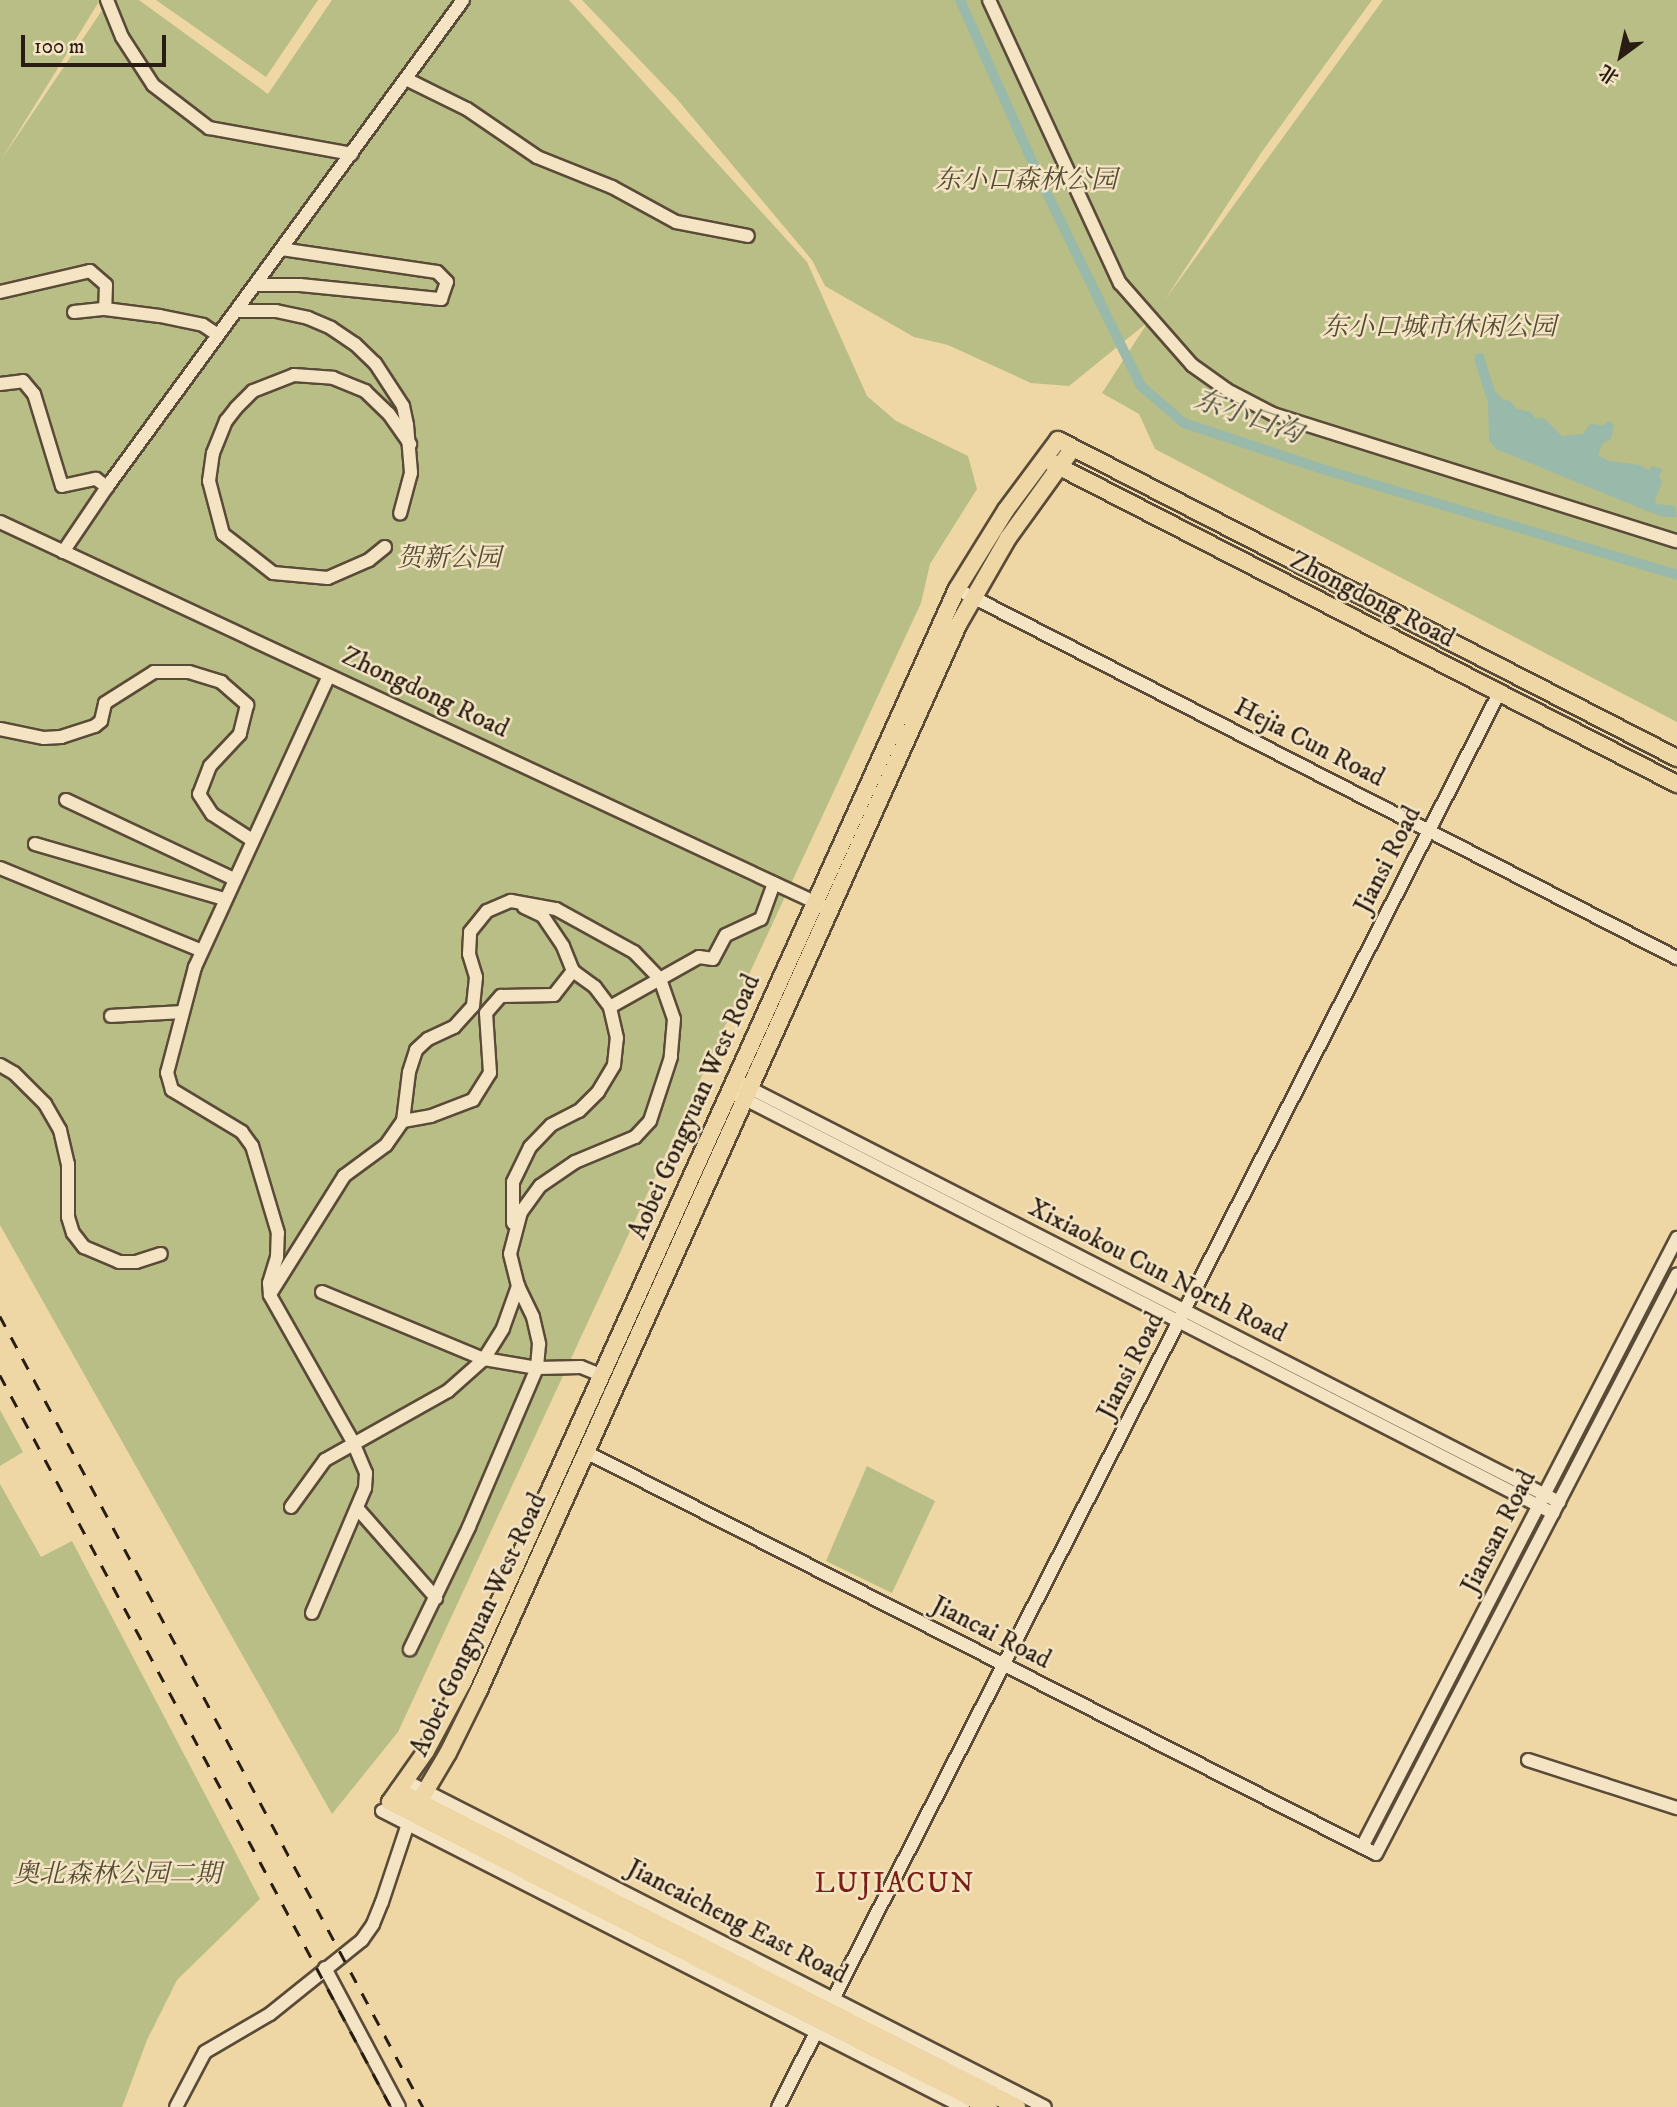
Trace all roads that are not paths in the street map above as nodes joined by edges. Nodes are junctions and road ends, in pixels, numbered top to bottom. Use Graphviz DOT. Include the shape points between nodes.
graph roads {
  1 [pos="107,0"];
  2 [pos="463,0"];
  3 [pos="989,0"];
  4 [pos="406,79"];
  5 [pos="352,154"];
  6 [pos="748,236"];
  7 [pos="282,249"];
  8 [pos="257,285"];
  9 [pos="0,292"];
  10 [pos="105,309"];
  11 [pos="237,310"];
  12 [pos="74,312"];
  13 [pos="218,335"];
  14 [pos="0,384"];
  15 [pos="1058,440"];
  16 [pos="410,444"];
  17 [pos="1073,448"];
  18 [pos="1044,459"];
  19 [pos="1060,467"];
  20 [pos="107,487"];
  21 [pos="401,514"];
  22 [pos="0,522"];
  23 [pos="1677,541"];
  24 [pos="385,547"];
  25 [pos="63,552"];
  26 [pos="957,589"];
  27 [pos="972,597"];
  28 [pos="329,676"];
  29 [pos="1500,693"];
  30 [pos="0,729"];
  31 [pos="1677,758"];
  32 [pos="1677,784"];
  33 [pos="66,800"];
  34 [pos="1429,831"];
  35 [pos="252,840"];
  36 [pos="35,844"];
  37 [pos="0,869"];
  38 [pos="234,879"];
  39 [pos="774,883"];
  40 [pos="224,899"];
  41 [pos="511,901"];
  42 [pos="814,902"];
  43 [pos="830,909"];
  44 [pos="202,951"];
  45 [pos="1677,958"];
  46 [pos="573,971"];
  47 [pos="660,979"];
  48 [pos="610,1007"];
  49 [pos="182,1012"];
  50 [pos="111,1016"];
  51 [pos="0,1065"];
  52 [pos="732,1086"];
  53 [pos="747,1094"];
  54 [pos="402,1121"];
  55 [pos="1677,1238"];
  56 [pos="161,1254"];
  57 [pos="510,1254"];
  58 [pos="1677,1274"];
  59 [pos="518,1286"];
  60 [pos="321,1292"];
  61 [pos="270,1295"];
  62 [pos="1182,1316"];
  63 [pos="484,1359"];
  64 [pos="537,1368"];
  65 [pos="601,1375"];
  66 [pos="354,1442"];
  67 [pos="586,1452"];
  68 [pos="1541,1500"];
  69 [pos="292,1507"];
  70 [pos="357,1508"];
  71 [pos="1556,1508"];
  72 [pos="436,1598"];
  73 [pos="312,1614"];
  74 [pos="410,1649"];
  75 [pos="1004,1665"];
  76 [pos="1528,1760"];
  77 [pos="394,1796"];
  78 [pos="1677,1808"];
  79 [pos="412,1810"];
  80 [pos="1362,1847"];
  81 [pos="1376,1854"];
  82 [pos="325,1968"];
  83 [pos="825,2016"];
  84 [pos="176,2107"];
  85 [pos="398,2107"];
  86 [pos="779,2107"];
  87 [pos="963,2107"];
  88 [pos="989,2107"];
  89 [pos="1017,2107"];
  90 [pos="1045,2107"];
  1 -- 5 [label="street" via="122,37 153,85 209,128"];
  2 -- 4 [label="street"];
  3 -- 23 [label="street" via="1120,283 1192,365 1273,414"];
  4 -- 5 [label="street"];
  4 -- 6 [label="street" via="467,109 537,157 612,187 676,222"];
  5 -- 7 [label="street"];
  7 -- 8 [label="street"];
  7 -- 8 [label="street" via="437,272 447,282 441,299"];
  8 -- 11 [label="street"];
  9 -- 10 [label="street" via="90,271 106,285"];
  10 -- 12 [label="street"];
  10 -- 13 [label="street" via="203,325"];
  11 -- 13 [label="street"];
  11 -- 16 [label="street" via="308,318 355,344 375,363 403,406"];
  13 -- 20 [label="street"];
  14 -- 20 [label="street" via="23,381 34,394 62,486 96,479"];
  15 -- 17 [label="main road, Zhongdong Road"];
  15 -- 18 [label="main road, Aobei Gongyuan West Road"];
  16 -- 21 [label="street" via="409,490"];
  16 -- 24 [label="street" via="365,391 333,378 293,375 264,385 244,399 226,421 213,453 209,481 223,534 273,573 328,578 369,560"];
  17 -- 19 [label="main road, Aobei Gongyuan West Road"];
  17 -- 31 [label="main road, Zhongdong Road"];
  18 -- 19 [label="main road, Zhongdong Road"];
  18 -- 26 [label="main road, Aobei Gongyuan West Road"];
  19 -- 27 [label="main road, Aobei Gongyuan West Road"];
  19 -- 29 [label="main road, Zhongdong Road"];
  20 -- 25 [label="street"];
  22 -- 25 [label="street, Zhongdong Road"];
  25 -- 28 [label="street, Zhongdong Road"];
  26 -- 27 [label="street, Hejia Cun Road"];
  26 -- 42 [label="main road, Aobei Gongyuan West Road"];
  27 -- 34 [label="street, Hejia Cun Road"];
  27 -- 43 [label="main road, Aobei Gongyuan West Road"];
  28 -- 35 [label="street"];
  28 -- 39 [label="street, Zhongdong Road"];
  29 -- 32 [label="main road, Zhongdong Road"];
  29 -- 34 [label="street, Jiansi Road"];
  30 -- 35 [label="street" via="44,738 95,726 101,721 104,703 154,672 189,671 221,682 247,705 240,734 210,766 199,794 212,814"];
  33 -- 38 [label="street"];
  34 -- 45 [label="street, Hejia Cun Road"];
  34 -- 62 [label="street, Jiansi Road"];
  35 -- 38 [label="street"];
  36 -- 40 [label="street"];
  37 -- 44 [label="street"];
  38 -- 40 [label="street"];
  39 -- 42 [label="street, Zhongdong Road"];
  39 -- 47 [label="street" via="761,919 726,935 713,959 699,957"];
  40 -- 44 [label="street"];
  41 -- 46 [label="street" via="543,916"];
  41 -- 47 [label="street" via="556,909 597,930 634,952"];
  41 -- 54 [label="street" via="486,911 471,932 469,954 476,977 473,1006 454,1027 428,1039 416,1051"];
  42 -- 43 [label="street, Zhongdong Road"];
  42 -- 52 [label="main road, Aobei Gongyuan West Road"];
  43 -- 53 [label="main road, Aobei Gongyuan West Road"];
  44 -- 49 [label="street"];
  46 -- 48 [label="street" via="595,986"];
  46 -- 54 [label="street" via="554,995 501,996 486,1013 490,1073 473,1100"];
  47 -- 48 [label="street"];
  47 -- 57 [label="street" via="674,1019 671,1057 650,1121 635,1137 575,1162 540,1186 521,1212"];
  48 -- 57 [label="street" via="617,1038 614,1065 598,1092 579,1111 551,1125 530,1147 513,1182"];
  49 -- 50 [label="street"];
  49 -- 61 [label="street" via="167,1073 172,1090 242,1132 252,1146 278,1233"];
  51 -- 56 [label="street" via="45,1104 60,1130 68,1164 68,1217 84,1247 119,1262"];
  52 -- 53 [label="street, Xixiaokou Cun North Road"];
  52 -- 65 [label="main road, Aobei Gongyuan West Road"];
  53 -- 62 [label="street, Xixiaokou Cun North Road"];
  53 -- 67 [label="main road, Aobei Gongyuan West Road"];
  54 -- 61 [label="street" via="386,1145 344,1176"];
  55 -- 68 [label="street, Jiansan Road"];
  57 -- 59 [label="street"];
  58 -- 71 [label="street, Jiansan Road"];
  59 -- 63 [label="street" via="503,1328"];
  59 -- 64 [label="street" via="533,1317 539,1343"];
  60 -- 63 [label="street"];
  61 -- 66 [label="street"];
  62 -- 68 [label="street, Xixiaokou Cun North Road"];
  62 -- 75 [label="street, Jiansi Road"];
  63 -- 64 [label="street"];
  63 -- 66 [label="street" via="448,1391"];
  64 -- 65 [label="street" via="581,1367"];
  64 -- 72 [label="street"];
  65 -- 77 [label="main road, Aobei Gongyuan West Road" via="463,1682 436,1735"];
  66 -- 69 [label="street" via="326,1460"];
  66 -- 70 [label="street" via="366,1473"];
  67 -- 75 [label="street, Jiancai Road"];
  67 -- 79 [label="main road, Aobei Gongyuan West Road" via="479,1690"];
  68 -- 71 [label="street, Xixiaokou Cun North Road"];
  68 -- 80 [label="street, Jiansan Road"];
  70 -- 72 [label="street"];
  70 -- 73 [label="street"];
  71 -- 81 [label="street, Jiansan Road"];
  72 -- 74 [label="street"];
  75 -- 80 [label="street, Jiancai Road"];
  75 -- 83 [label="street, Jiansi Road"];
  76 -- 78 [label="street"];
  77 -- 79 [label="main road, Jiancaicheng East Road"];
  77 -- 79 [label="street"];
  79 -- 82 [label="street" via="373,1924 362,1940"];
  79 -- 83 [label="main road, Jiancaicheng East Road"];
  79 -- 83 [label="street, Jiancaicheng East Road"];
  80 -- 81 [label="street, Jiancai Road"];
  82 -- 84 [label="street" via="270,2014 205,2052"];
  82 -- 85 [label="street"];
  83 -- 86 [label="street, Jiansi Road"];
  83 -- 87 [label="street, Jiancaicheng East Road"];
  83 -- 88 [label="main road, Jiancaicheng East Road"];
  83 -- 89 [label="main road, Jiancaicheng East Road"];
  83 -- 90 [label="street, Jiancaicheng East Road"];
}
